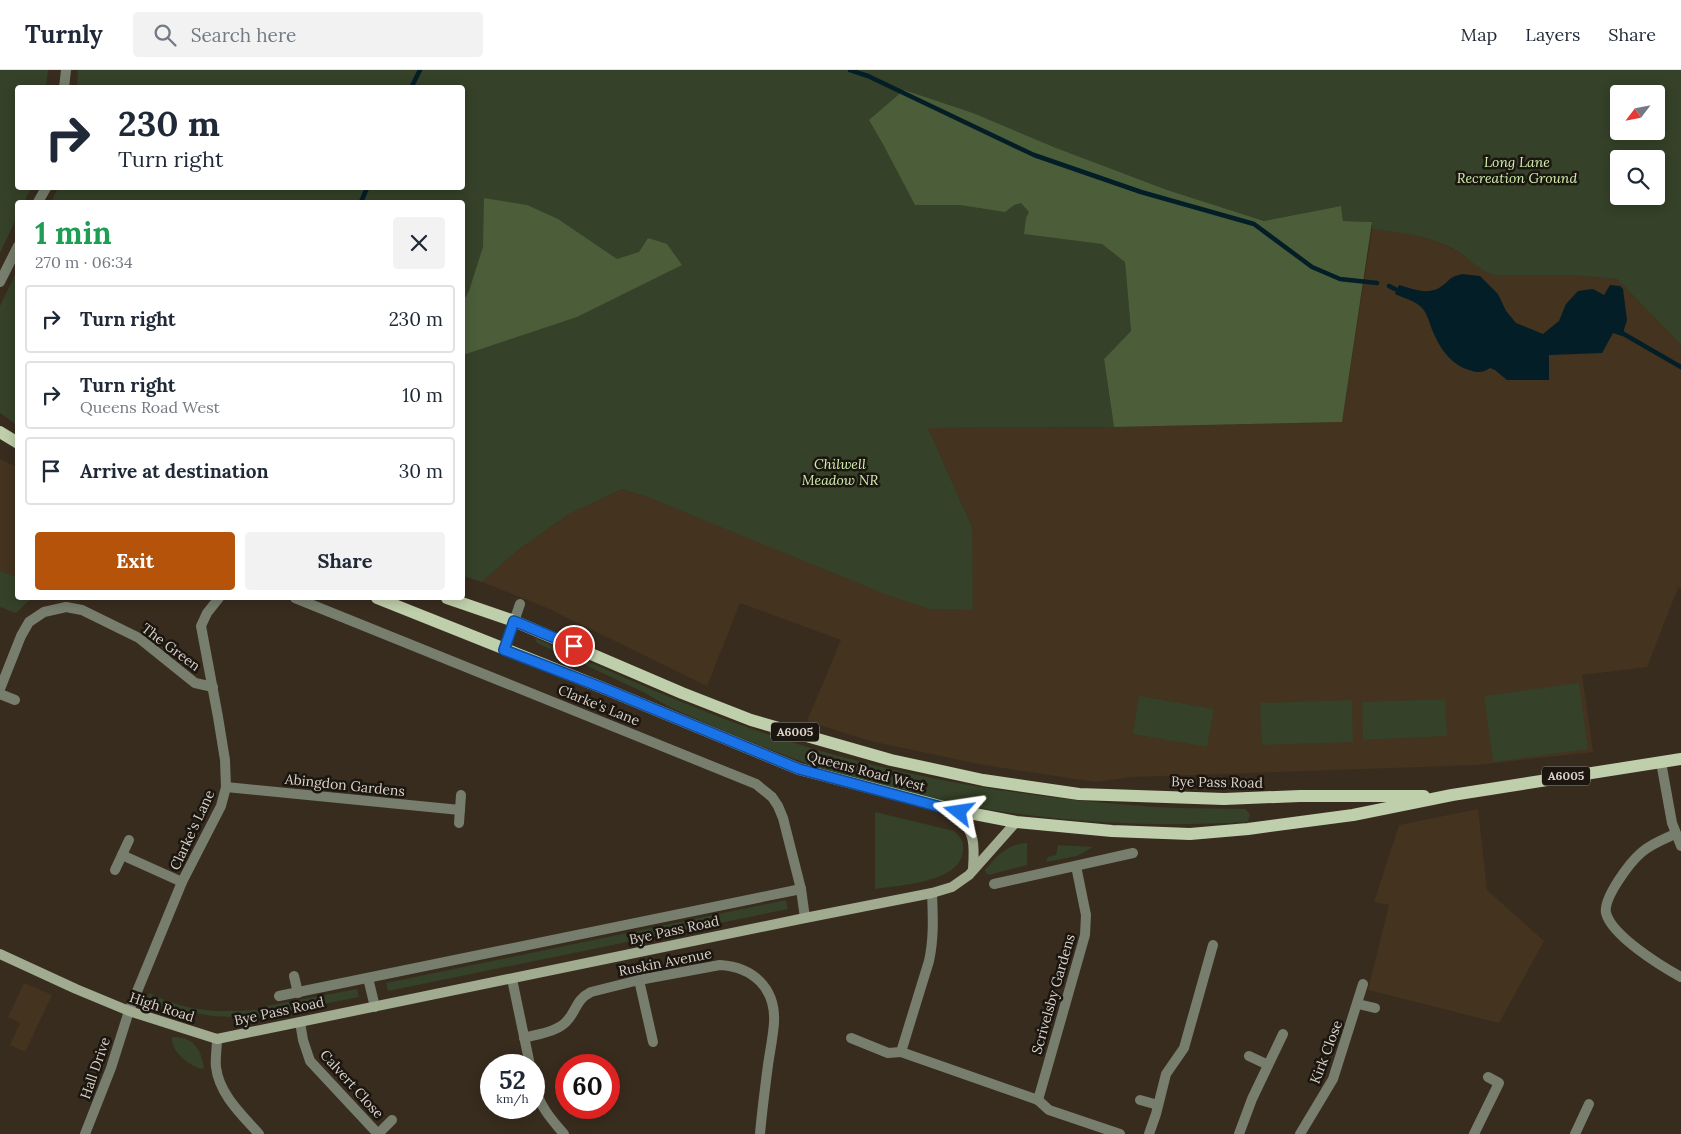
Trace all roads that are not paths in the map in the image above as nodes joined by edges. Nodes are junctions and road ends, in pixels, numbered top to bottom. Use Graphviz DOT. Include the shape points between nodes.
graph roads {
  1 [pos="66,70"];
  2 [pos="64,85"];
  3 [pos="15,252"];
  4 [pos="0,282"];
  5 [pos="0,432"];
  6 [pos="15,441"];
  7 [pos="217,600"];
  8 [pos="300,600"];
  9 [pos="382,600"];
  10 [pos="453,600"];
  11 [pos="520,604"];
  12 [pos="514,621"];
  13 [pos="504,650"];
  14 [pos="213,688"];
  15 [pos="0,689"];
  16 [pos="0,694"];
  17 [pos="15,700"];
  18 [pos="1681,758"];
  19 [pos="1661,762"];
  20 [pos="983,780"];
  21 [pos="226,787"];
  22 [pos="461,795"];
  23 [pos="1452,796"];
  24 [pos="460,810"];
  25 [pos="959,812"];
  26 [pos="1016,822"];
  27 [pos="459,823"];
  28 [pos="1676,834"];
  29 [pos="129,840"];
  30 [pos="1681,846"];
  31 [pos="1133,853"];
  32 [pos="122,855"];
  33 [pos="1076,866"];
  34 [pos="973,869"];
  35 [pos="115,870"];
  36 [pos="182,882"];
  37 [pos="994,884"];
  38 [pos="801,889"];
  39 [pos="932,893"];
  40 [pos="805,918"];
  41 [pos="1213,946"];
  42 [pos="0,954"];
  43 [pos="294,976"];
  44 [pos="368,978"];
  45 [pos="1681,978"];
  46 [pos="512,979"];
  47 [pos="639,980"];
  48 [pos="1363,984"];
  49 [pos="298,993"];
  50 [pos="279,996"];
  51 [pos="1358,1004"];
  52 [pos="375,1007"];
  53 [pos="1375,1008"];
  54 [pos="129,1011"];
  55 [pos="300,1022"];
  56 [pos="1283,1034"];
  57 [pos="524,1038"];
  58 [pos="850,1038"];
  59 [pos="217,1039"];
  60 [pos="653,1042"];
  61 [pos="901,1052"];
  62 [pos="528,1054"];
  63 [pos="1249,1056"];
  64 [pos="1268,1065"];
  65 [pos="1488,1077"];
  66 [pos="1038,1100"];
  67 [pos="1140,1100"];
  68 [pos="1158,1104"];
  69 [pos="1590,1104"];
  70 [pos="545,1111"];
  71 [pos="392,1120"];
  72 [pos="85,1134"];
  73 [pos="259,1134"];
  74 [pos="378,1134"];
  75 [pos="564,1134"];
  76 [pos="760,1134"];
  77 [pos="1120,1134"];
  78 [pos="1148,1134"];
  79 [pos="1239,1134"];
  80 [pos="1300,1134"];
  81 [pos="1474,1134"];
  82 [pos="1576,1134"];
  1 -- 2 [label="street"];
  3 -- 4 [label="street"];
  5 -- 6 [label="main road"];
  7 -- 14 [label="street, Clarke's Lane" via="202,626"];
  8 -- 38 [label="street, Clarke's Lane" via="756,784 778,806"];
  9 -- 13 [label="main road, Queens Road West / A6005"];
  10 -- 12 [label="main road, Queens Road West / A6005"];
  11 -- 12 [label="street"];
  12 -- 13 [label="street"];
  12 -- 20 [label="main road, Queens Road West / A6005" via="751,720 891,760"];
  13 -- 25 [label="main road, Queens Road West / A6005" via="799,769"];
  14 -- 15 [label="street, The Green" via="195,683 139,638 82,610 66,607 44,612 29,622"];
  14 -- 21 [label="street, Clarke's Lane" via="225,760"];
  16 -- 17 [label="street"];
  18 -- 19 [label="main road, Bye Pass Road / A6005"];
  19 -- 23 [label="main road, Bye Pass Road / A6005"];
  19 -- 28 [label="street"];
  20 -- 23 [label="main road, Bye Pass Road / A6005" via="1079,794 1224,799"];
  21 -- 24 [label="street, Abingdon Gardens"];
  21 -- 36 [label="street, Clarke's Lane" via="221,806"];
  22 -- 24 [label="street"];
  23 -- 26 [label="main road, Bye Pass Road / A6005" via="1309,822 1190,834"];
  24 -- 27 [label="street"];
  25 -- 26 [label="main road, Bye Pass Road / A6005"];
  25 -- 34 [label="main road" via="973,834"];
  26 -- 34 [label="main road, Bye Pass Road"];
  28 -- 30 [label="street"];
  28 -- 45 [label="street" via="1640,854 1609,894 1606,910 1616,929 1630,943"];
  29 -- 32 [label="street"];
  31 -- 33 [label="street"];
  32 -- 35 [label="street"];
  32 -- 36 [label="street"];
  33 -- 37 [label="street"];
  33 -- 66 [label="street, Scrivelsby Gardens" via="1086,915 1085,935"];
  34 -- 39 [label="main road, Bye Pass Road" via="952,887"];
  36 -- 54 [label="street, Clarke's Lane"];
  38 -- 40 [label="street, Clarke's Lane"];
  38 -- 44 [label="street, Bye Pass Road"];
  39 -- 40 [label="main road, Bye Pass Road"];
  39 -- 61 [label="street" via="931,953"];
  40 -- 46 [label="main road, Bye Pass Road"];
  41 -- 68 [label="street" via="1184,1048 1166,1074"];
  42 -- 54 [label="main road, High Road"];
  43 -- 49 [label="street, Bye Pass Road"];
  44 -- 49 [label="street, Bye Pass Road"];
  44 -- 52 [label="street"];
  46 -- 52 [label="main road, Bye Pass Road"];
  46 -- 57 [label="street"];
  47 -- 57 [label="street, Ruskin Avenue" via="585,994 562,1026"];
  47 -- 60 [label="street"];
  47 -- 76 [label="street, Ruskin Avenue" via="720,965 744,969 762,983 771,1002 774,1021"];
  48 -- 51 [label="street, Kirk Close"];
  49 -- 50 [label="street, Bye Pass Road"];
  51 -- 53 [label="street"];
  51 -- 80 [label="street, Kirk Close" via="1333,1079"];
  52 -- 55 [label="main road, Bye Pass Road"];
  54 -- 59 [label="main road, High Road"];
  54 -- 72 [label="street, Hall Drive"];
  55 -- 59 [label="main road, Bye Pass Road"];
  55 -- 74 [label="street, Calvert Close" via="310,1061"];
  56 -- 64 [label="street"];
  57 -- 62 [label="street"];
  58 -- 61 [label="street" via="888,1053"];
  59 -- 73 [label="street" via="216,1066 223,1088"];
  61 -- 66 [label="street"];
  63 -- 64 [label="street"];
  64 -- 79 [label="street"];
  65 -- 81 [label="street" via="1499,1083"];
  66 -- 77 [label="street" via="1049,1110"];
  67 -- 68 [label="street"];
  68 -- 78 [label="street"];
  69 -- 82 [label="street"];
  70 -- 75 [label="street"];
  71 -- 74 [label="street, Calvert Close"];
}
